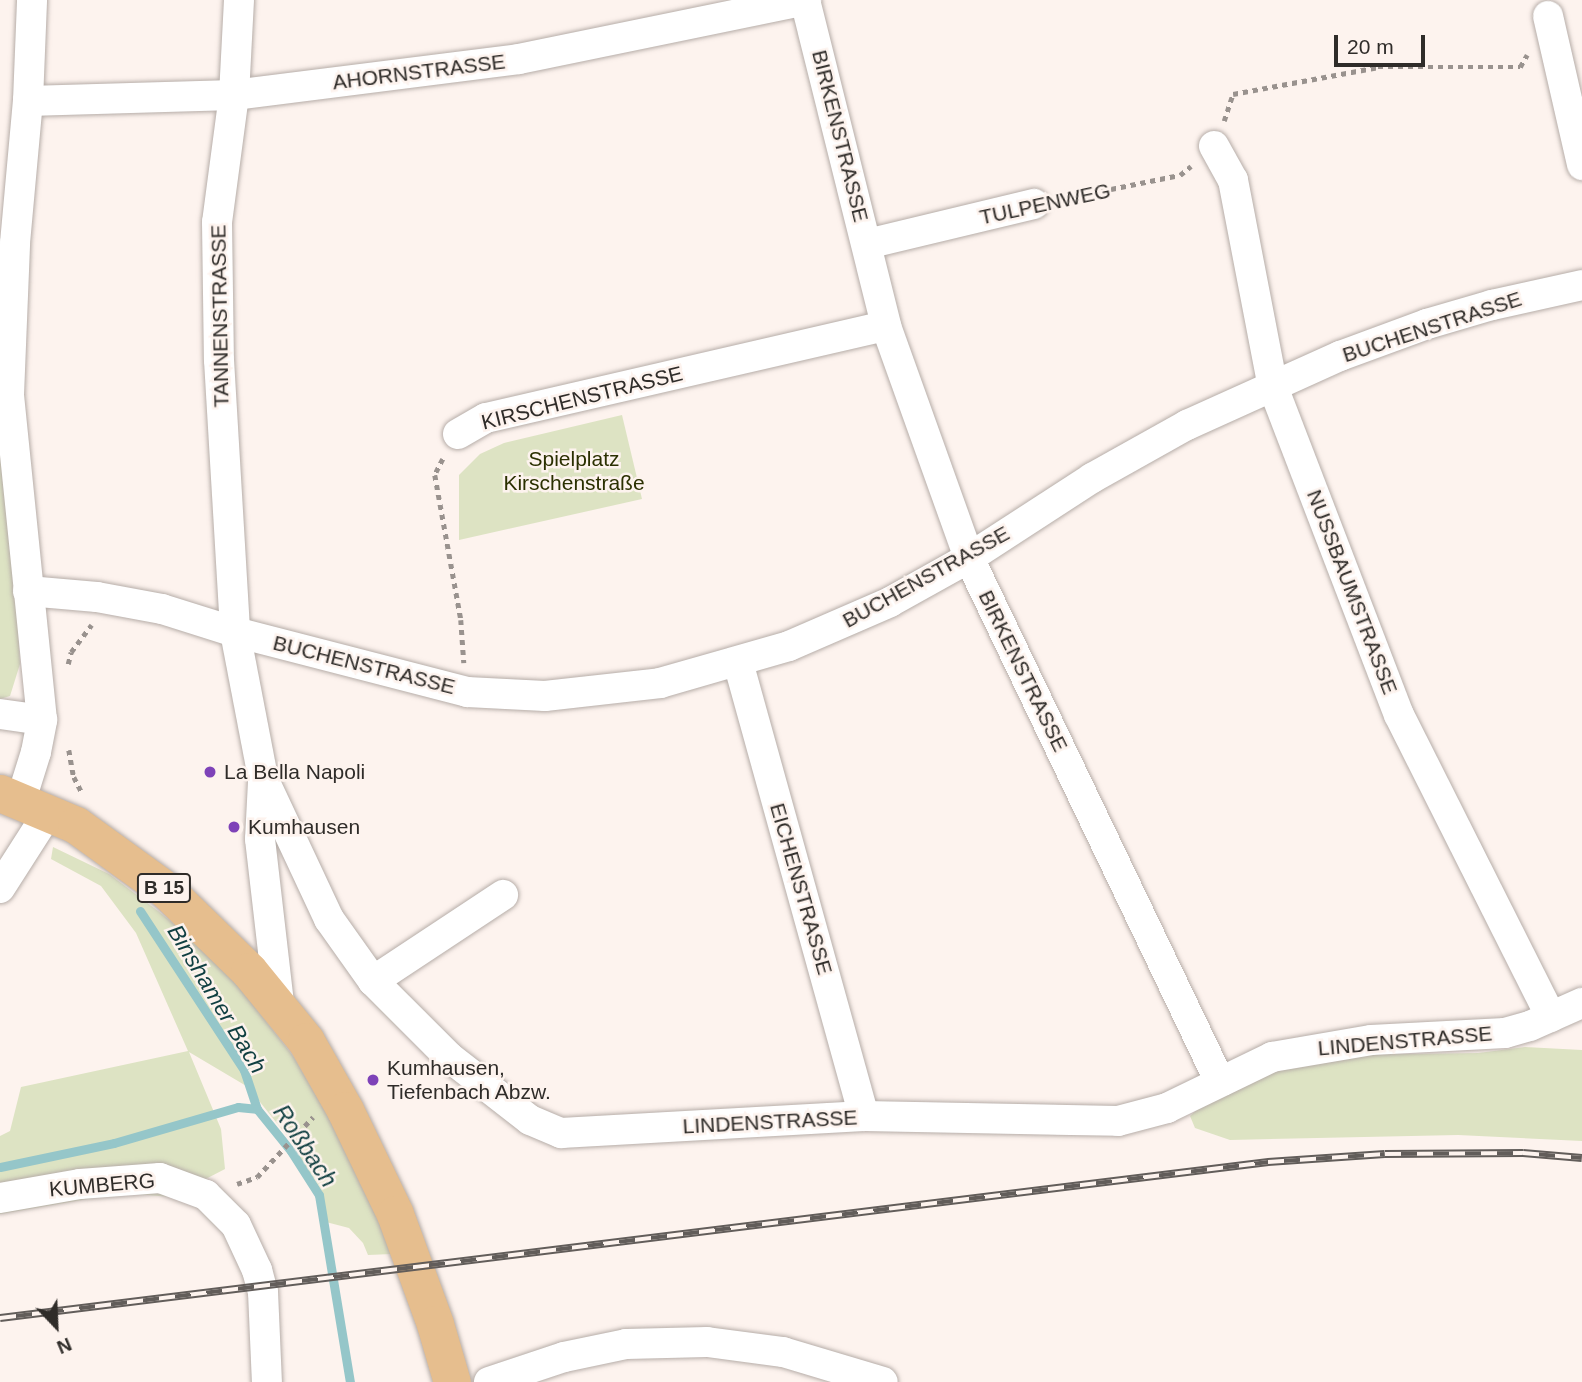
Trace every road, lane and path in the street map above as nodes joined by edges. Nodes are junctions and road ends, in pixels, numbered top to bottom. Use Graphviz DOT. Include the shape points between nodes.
graph roads {
  1 [pos="32,0"];
  2 [pos="239,0"];
  3 [pos="806,0"];
  4 [pos="1548,16"];
  5 [pos="234,95"];
  6 [pos="28,101"];
  7 [pos="1214,146"];
  8 [pos="1582,165"];
  9 [pos="1034,204"];
  10 [pos="867,244"];
  11 [pos="1582,285"];
  12 [pos="886,326"];
  13 [pos="1273,387"];
  14 [pos="458,434"];
  15 [pos="969,558"];
  16 [pos="28,591"];
  17 [pos="235,632"];
  18 [pos="738,662"];
  19 [pos="467,692"];
  20 [pos="0,714"];
  21 [pos="42,720"];
  22 [pos="263,778"];
  23 [pos="23,802"];
  24 [pos="0,888"];
  25 [pos="503,895"];
  26 [pos="373,981"];
  27 [pos="1582,1003"];
  28 [pos="280,1011"];
  29 [pos="1551,1017"];
  30 [pos="1220,1082"];
  31 [pos="335,1093"];
  32 [pos="864,1116"];
  33 [pos="257,1177"];
  34 [pos="0,1198"];
  35 [pos="500,1380"];
  36 [pos="267,1382"];
  37 [pos="452,1382"];
  38 [pos="883,1382"];
  1 -- 6 [label="street"];
  2 -- 5 [label="street, TANNENSTRASSE"];
  3 -- 5 [label="street, AHORNSTRASSE" via="519,59"];
  3 -- 10 [label="street, BIRKENSTRASSE"];
  4 -- 7 [label="path" via="1520,67 1378,67 1233,94"];
  4 -- 8 [label="street"];
  5 -- 6 [label="street, AHORNSTRASSE"];
  5 -- 17 [label="street, TANNENSTRASSE" via="217,222 219,360"];
  6 -- 16 [label="street" via="15,243 9,396"];
  7 -- 9 [label="path, TULPENWEG" via="1180,175"];
  7 -- 13 [label="street, NUSSBAUMSTRASSE" via="1233,180"];
  9 -- 10 [label="street, TULPENWEG"];
  10 -- 12 [label="street, BIRKENSTRASSE"];
  11 -- 13 [label="street, BUCHENSTRASSE" via="1427,324"];
  12 -- 14 [label="street, KIRSCHENSTRASSE" via="486,418"];
  12 -- 15 [label="street, BIRKENSTRASSE"];
  13 -- 15 [label="street, BUCHENSTRASSE" via="1187,425 1104,471"];
  13 -- 29 [label="street, NUSSBAUMSTRASSE" via="1399,715"];
  14 -- 19 [label="path, KIRSCHENSTRASSE" via="435,475 461,620"];
  15 -- 18 [label="street, BUCHENSTRASSE" via="842,624"];
  15 -- 30 [label="street, BIRKENSTRASSE"];
  16 -- 17 [label="street, BUCHENSTRASSE" via="162,609"];
  16 -- 21 [label="street"];
  17 -- 19 [label="street, BUCHENSTRASSE"];
  17 -- 22 [label="street, LINDENSTRASSE"];
  18 -- 19 [label="street, BUCHENSTRASSE" via="660,683 611,690 545,695"];
  18 -- 32 [label="street, EICHENSTRASSE"];
  20 -- 21 [label="street"];
  21 -- 23 [label="street"];
  22 -- 26 [label="street, LINDENSTRASSE" via="329,919"];
  22 -- 28 [label="street" via="260,839"];
  23 -- 24 [label="street"];
  23 -- 28 [label="main road, B 15" via="76,825 166,890 240,962"];
  25 -- 26 [label="street"];
  26 -- 32 [label="street, LINDENSTRASSE" via="449,1057 530,1120 561,1133"];
  27 -- 29 [label="street, LINDENSTRASSE"];
  28 -- 31 [label="main road, B 15" via="306,1041"];
  29 -- 30 [label="street, LINDENSTRASSE" via="1506,1033 1371,1040 1272,1057"];
  30 -- 32 [label="street, LINDENSTRASSE" via="1167,1108 1118,1121"];
  31 -- 33 [label="path"];
  31 -- 37 [label="main road, B 15" via="396,1214"];
  34 -- 36 [label="street, KUMBERG" via="80,1184 160,1178 206,1195 236,1225 257,1270 263,1292"];
  35 -- 38 [label="street" via="564,1357 626,1344 707,1342 783,1352"];
}
